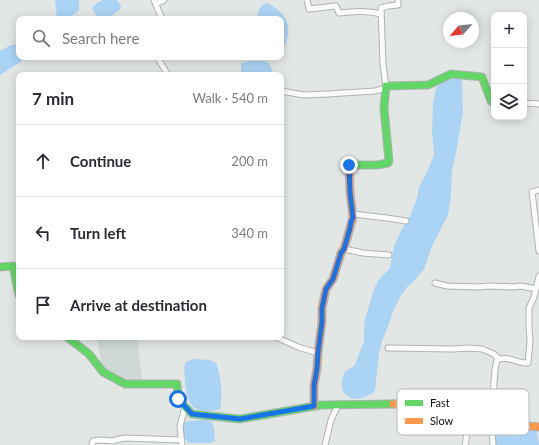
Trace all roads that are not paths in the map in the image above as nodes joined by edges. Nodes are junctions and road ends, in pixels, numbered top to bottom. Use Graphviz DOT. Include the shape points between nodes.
graph roads {
  1 [pos="164,0"];
  2 [pos="307,0"];
  3 [pos="398,0"];
  4 [pos="155,2"];
  5 [pos="381,14"];
  6 [pos="161,16"];
  7 [pos="159,60"];
  8 [pos="166,72"];
  9 [pos="386,87"];
  10 [pos="284,92"];
  11 [pos="491,101"];
  12 [pos="527,104"];
  13 [pos="539,104"];
  14 [pos="539,190"];
  15 [pos="353,214"];
  16 [pos="406,221"];
  17 [pos="344,249"];
  18 [pos="539,251"];
  19 [pos="389,255"];
  20 [pos="0,267"];
  21 [pos="539,276"];
  22 [pos="16,282"];
  23 [pos="435,282"];
  24 [pos="536,288"];
  25 [pos="71,340"];
  26 [pos="283,340"];
  27 [pos="388,348"];
  28 [pos="318,353"];
  29 [pos="498,359"];
  30 [pos="494,389"];
  31 [pos="397,404"];
  32 [pos="338,405"];
  33 [pos="314,406"];
  34 [pos="185,407"];
  35 [pos="529,426"];
  36 [pos="539,428"];
  37 [pos="467,435"];
  38 [pos="492,435"];
  39 [pos="182,442"];
  40 [pos="92,445"];
  41 [pos="325,445"];
  42 [pos="465,445"];
  43 [pos="493,445"];
  1 -- 4 [label="street"];
  2 -- 5 [label="street" via="309,9 336,6 339,13 357,11"];
  3 -- 5 [label="street" via="398,5 381,8"];
  4 -- 6 [label="street"];
  5 -- 9 [label="street"];
  7 -- 8 [label="street"];
  9 -- 10 [label="street" via="328,94 304,95"];
  9 -- 11 [label="street" via="428,85 451,74 482,77"];
  9 -- 15 [label="street" via="384,108 389,161 383,164 349,165"];
  12 -- 13 [label="street"];
  14 -- 18 [label="street" via="532,192"];
  15 -- 16 [label="street"];
  15 -- 17 [label="street"];
  17 -- 19 [label="street"];
  17 -- 28 [label="street" via="333,279 326,289"];
  20 -- 22 [label="street" via="13,266"];
  21 -- 24 [label="street"];
  23 -- 24 [label="street" via="447,286"];
  24 -- 29 [label="street" via="530,308 528,363"];
  25 -- 34 [label="street" via="89,354 103,372 125,384 177,384 178,399"];
  26 -- 28 [label="street"];
  27 -- 29 [label="street" via="482,349 494,354"];
  28 -- 33 [label="street"];
  29 -- 30 [label="street"];
  31 -- 32 [label="street"];
  32 -- 33 [label="street"];
  32 -- 41 [label="street" via="330,420"];
  33 -- 34 [label="street" via="240,419 192,414"];
  34 -- 39 [label="street" via="180,426"];
  35 -- 36 [label="street"];
  37 -- 42 [label="street"];
  38 -- 43 [label="street"];
  39 -- 40 [label="street" via="124,438 93,441"];
}
